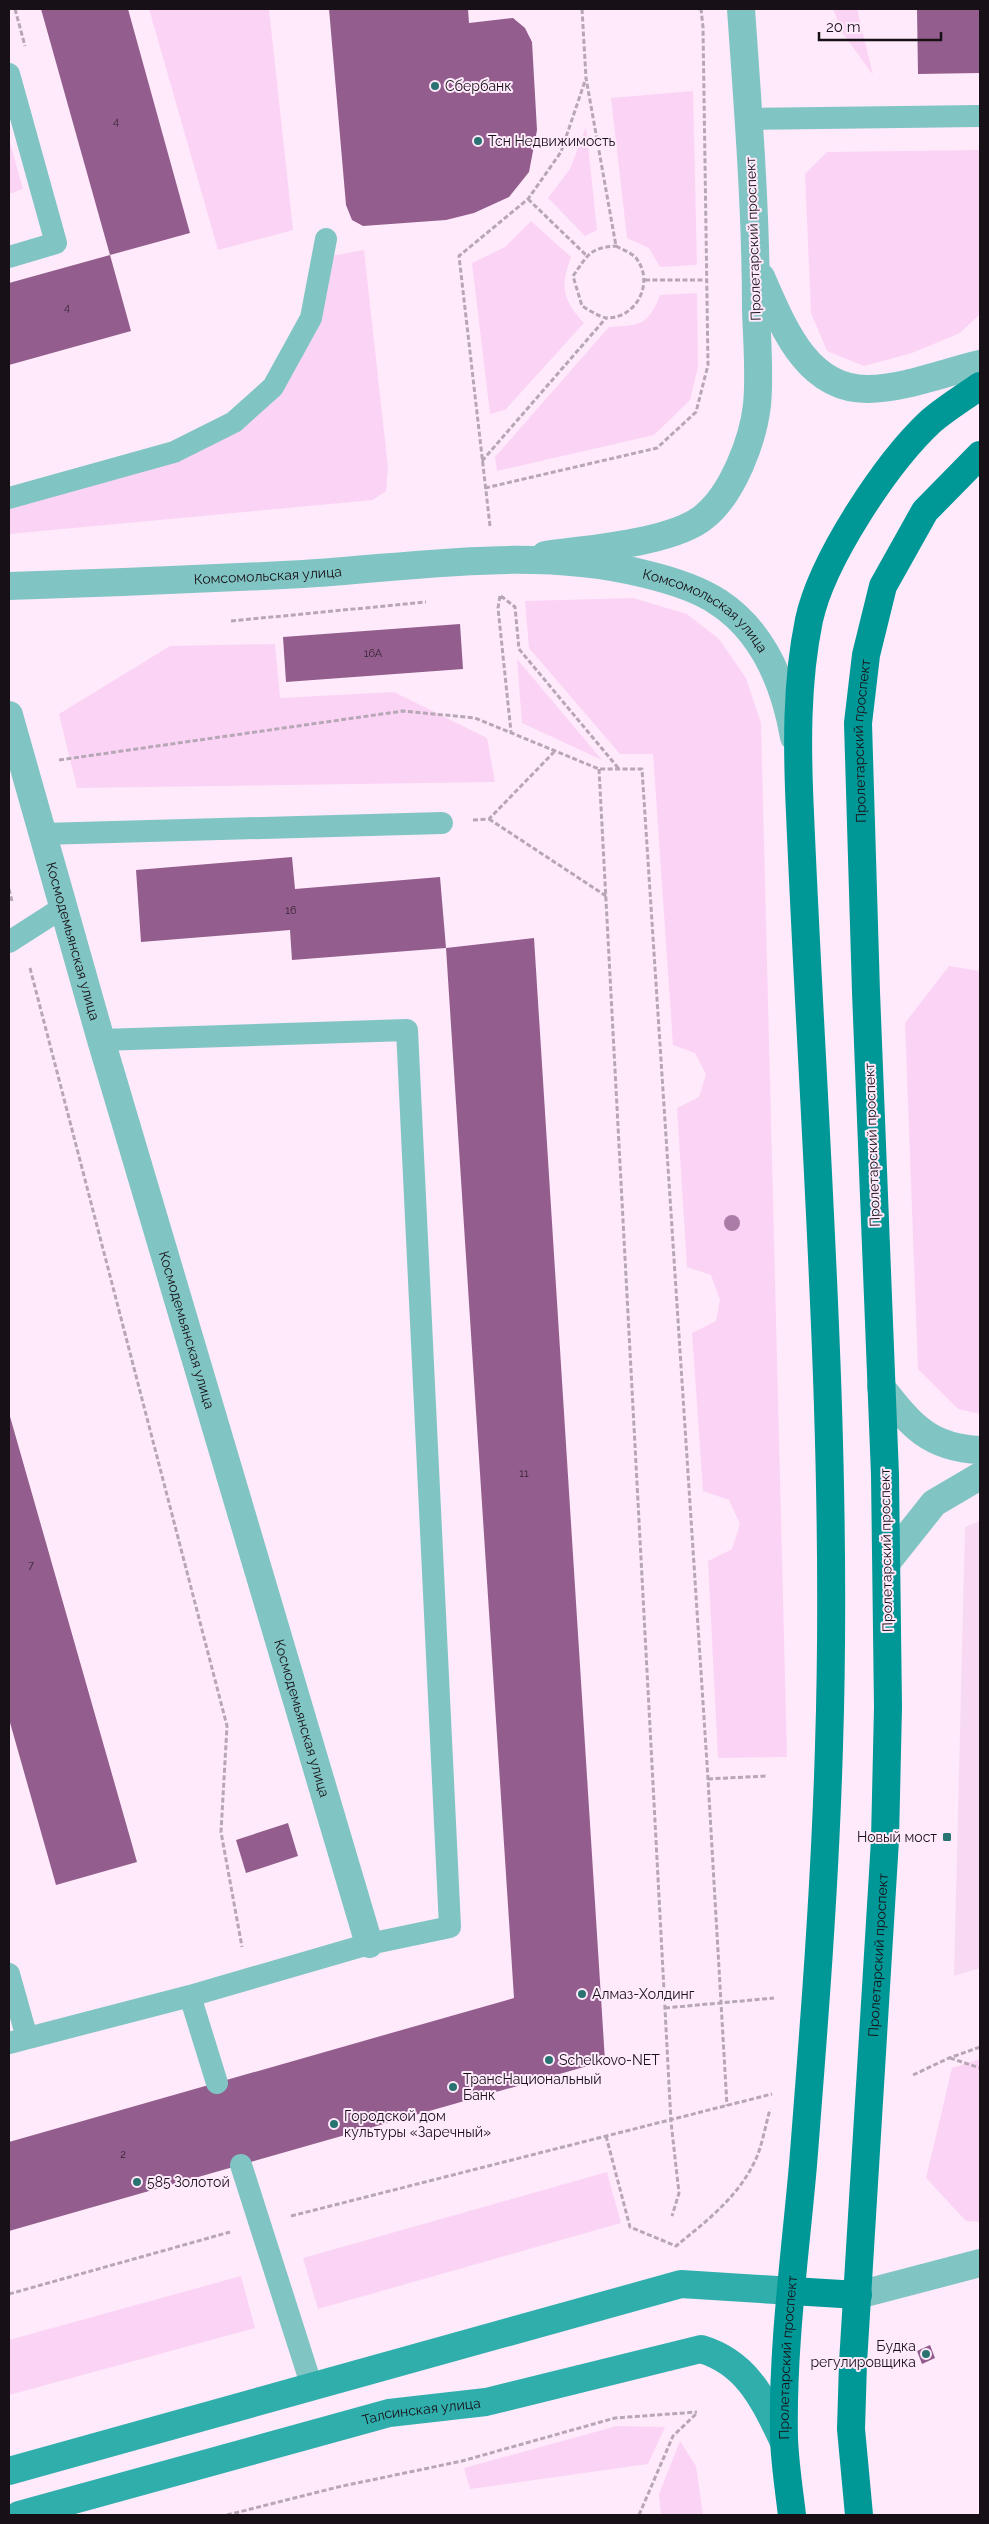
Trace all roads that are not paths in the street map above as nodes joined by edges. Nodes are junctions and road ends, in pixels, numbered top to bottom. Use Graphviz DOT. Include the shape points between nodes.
graph roads {
  1 [pos="741,9"];
  2 [pos="9,74"];
  3 [pos="980,116"];
  4 [pos="747,118"];
  5 [pos="326,239"];
  6 [pos="9,257"];
  7 [pos="756,266"];
  8 [pos="980,364"];
  9 [pos="980,386"];
  10 [pos="980,455"];
  11 [pos="739,466"];
  12 [pos="9,498"];
  13 [pos="526,558"];
  14 [pos="9,586"];
  15 [pos="9,715"];
  16 [pos="798,762"];
  17 [pos="442,823"];
  18 [pos="42,834"];
  19 [pos="62,908"];
  20 [pos="15,938"];
  21 [pos="100,1040"];
  22 [pos="881,1387"];
  23 [pos="980,1450"];
  24 [pos="980,1476"];
  25 [pos="886,1562"];
  26 [pos="369,1944"];
  27 [pos="9,1974"];
  28 [pos="190,1996"];
  29 [pos="18,2040"];
  30 [pos="217,2083"];
  31 [pos="241,2165"];
  32 [pos="980,2263"];
  33 [pos="792,2291"];
  34 [pos="858,2294"];
  35 [pos="312,2387"];
  36 [pos="784,2442"];
  37 [pos="9,2472"];
  38 [pos="65,2509"];
  39 [pos="19,2515"];
  40 [pos="792,2515"];
  41 [pos="859,2515"];
  1 -- 4 [label="street, Пролетарский проспект"];
  2 -- 6 [label="lane" via="56,244"];
  3 -- 4 [label="lane"];
  4 -- 7 [label="street, Пролетарский проспект"];
  5 -- 12 [label="lane" via="311,318 273,387 234,422 174,452"];
  7 -- 8 [label="street" via="799,351 819,373 836,383 867,389"];
  7 -- 11 [label="street, Пролетарский проспект" via="757,404 751,436"];
  9 -- 16 [label="main road, Пролетарский проспект" via="932,421 910,444 855,519 829,570 810,619 800,692"];
  10 -- 22 [label="main road, Пролетарский проспект" via="925,511 884,586 866,655 858,723"];
  11 -- 13 [label="street, Комсомольская улица" via="722,497 705,517 678,530 647,540"];
  13 -- 14 [label="street, Комсомольская улица" via="230,578"];
  13 -- 16 [label="street, Комсомольская улица" via="630,570 666,579 720,603 760,645 778,676"];
  15 -- 18 [label="street, Космодемьянская улица"];
  16 -- 33 [label="main road, Пролетарский проспект" via="832,1558 829,1748 810,2073"];
  17 -- 18 [label="lane"];
  18 -- 19 [label="street, Космодемьянская улица"];
  19 -- 20 [label="lane"];
  19 -- 21 [label="street, Космодемьянская улица"];
  21 -- 26 [label="street, Космодемьянская улица"];
  21 -- 26 [label="lane" via="407,1030 450,1927"];
  22 -- 23 [label="street" via="904,1415 940,1443"];
  22 -- 25 [label="main road, Пролетарский проспект"];
  24 -- 25 [label="street" via="934,1503"];
  25 -- 34 [label="main road, Пролетарский проспект" via="888,1707 885,1840"];
  26 -- 28 [label="lane"];
  27 -- 29 [label="lane"];
  28 -- 29 [label="lane"];
  28 -- 30 [label="lane"];
  31 -- 35 [label="lane"];
  32 -- 34 [label="street"];
  33 -- 34 [label="main road"];
  33 -- 35 [label="main road" via="681,2284"];
  33 -- 36 [label="main road, Пролетарский проспект"];
  34 -- 41 [label="main road, Пролетарский проспект" via="851,2430"];
  35 -- 37 [label="main road"];
  36 -- 38 [label="main road, Талсинская улица" via="767,2407 736,2366 716,2354 701,2350 486,2402 389,2413"];
  36 -- 40 [label="main road, Пролетарский проспект"];
  38 -- 39 [label="main road, Талсинская улица"];
}
